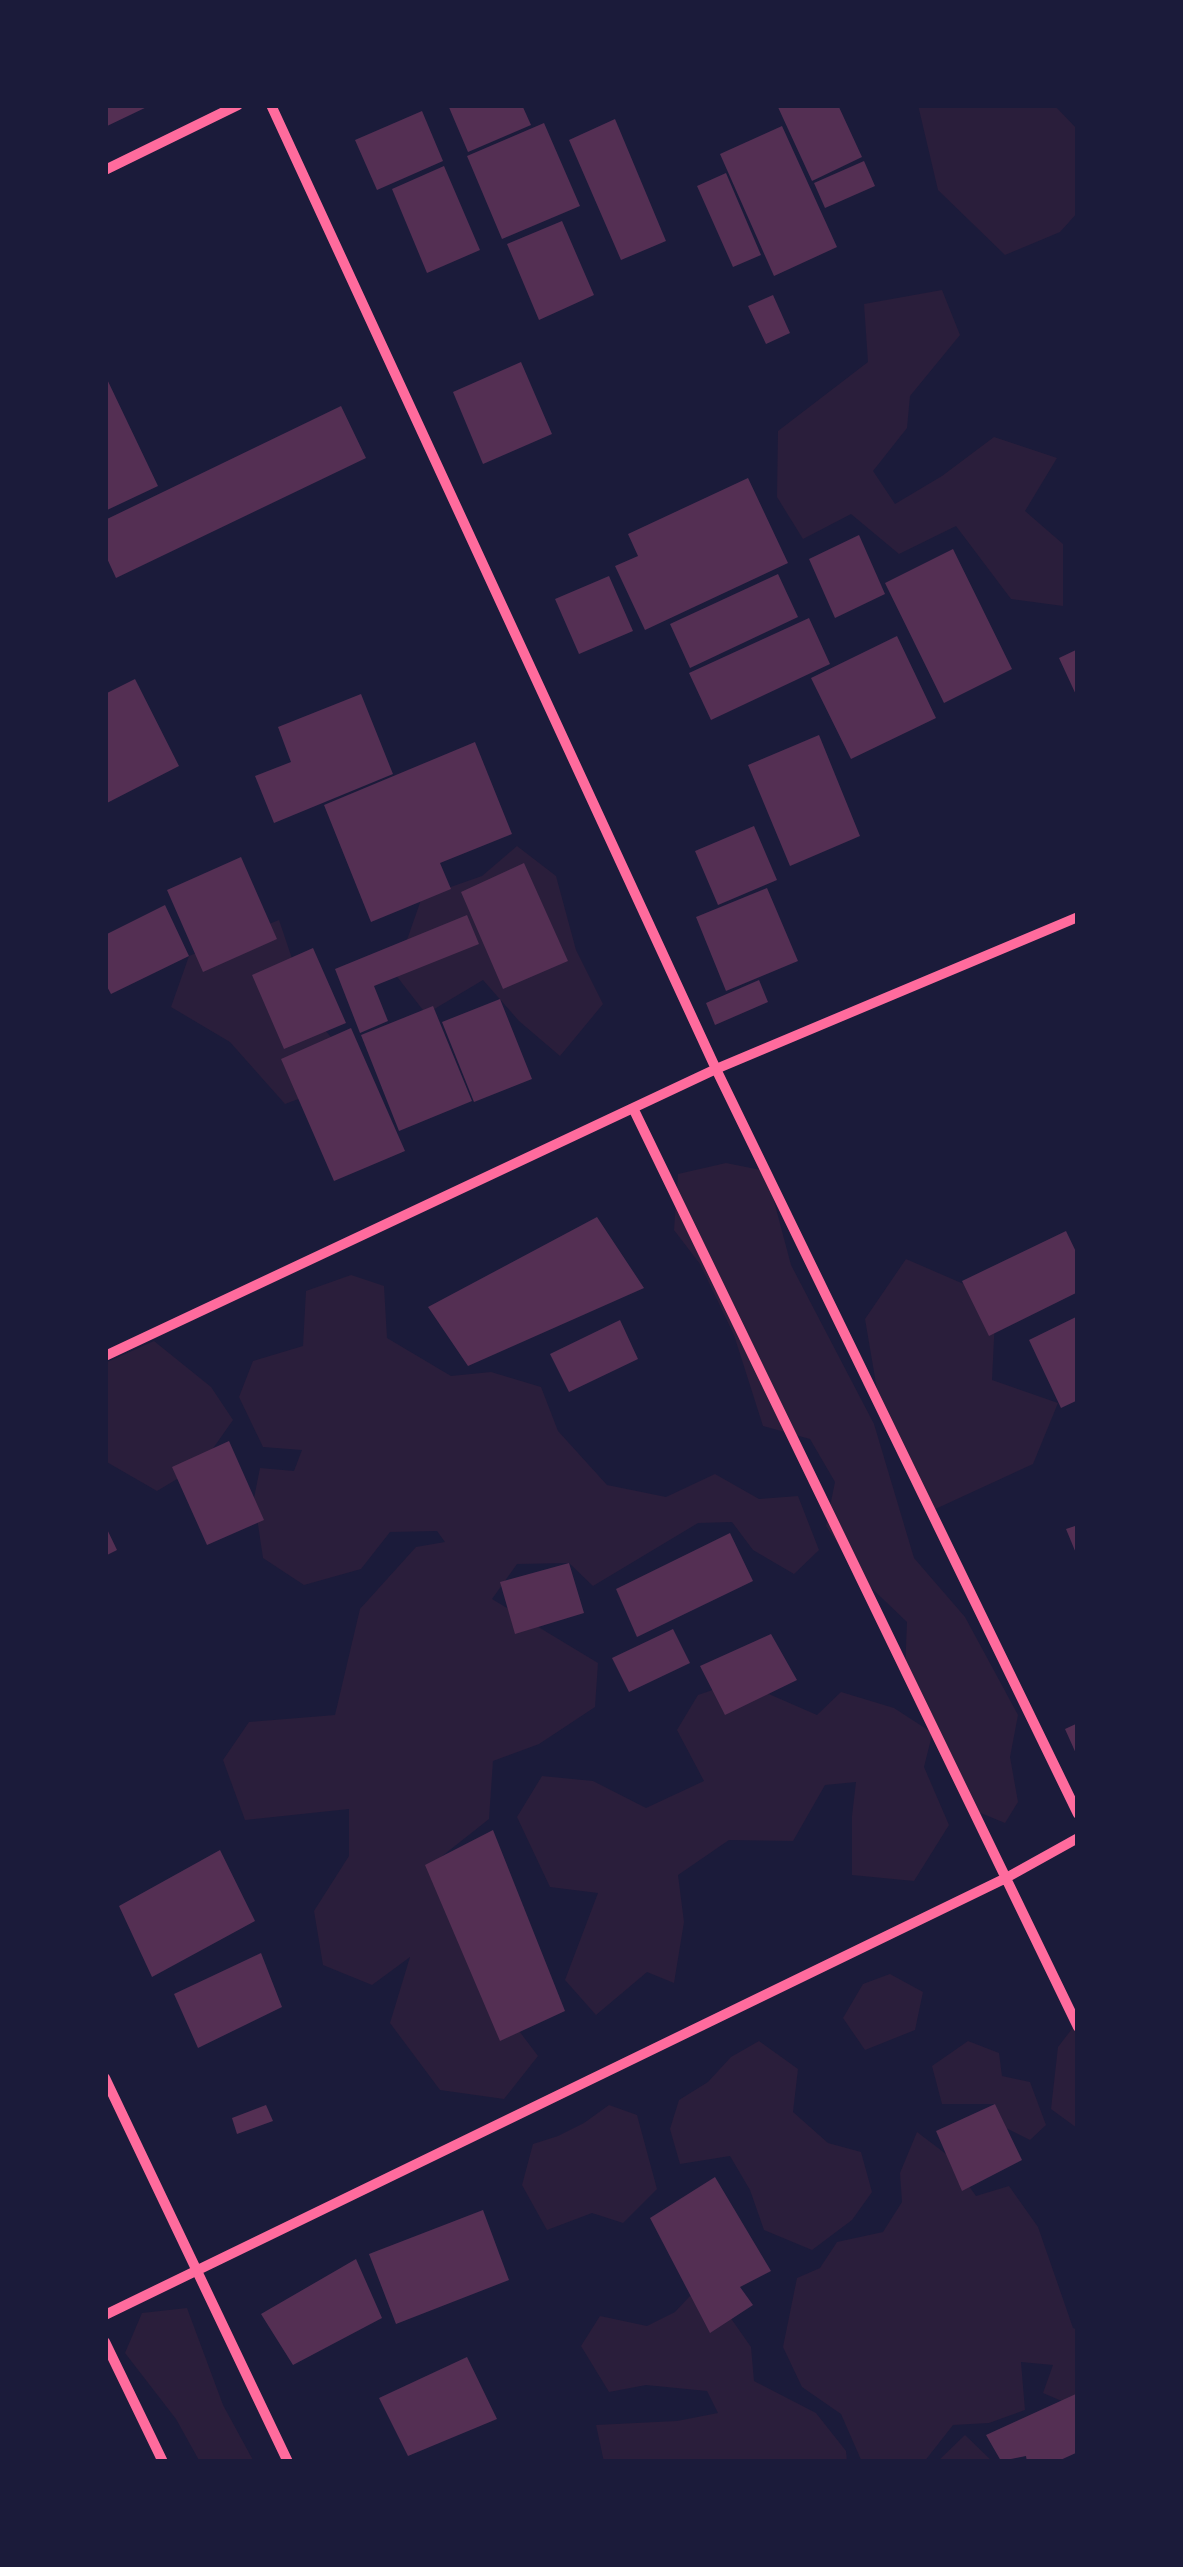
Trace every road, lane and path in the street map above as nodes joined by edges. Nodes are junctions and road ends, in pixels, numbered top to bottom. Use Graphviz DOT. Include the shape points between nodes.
graph roads {
  1 [pos="238,105"];
  2 [pos="271,105"];
  3 [pos="105,170"];
  4 [pos="1078,916"];
  5 [pos="716,1069"];
  6 [pos="633,1108"];
  7 [pos="105,1356"];
  8 [pos="1078,1814"];
  9 [pos="1078,1838"];
  10 [pos="1006,1878"];
  11 [pos="1078,2027"];
  12 [pos="105,2078"];
  13 [pos="197,2272"];
  14 [pos="105,2315"];
  15 [pos="105,2342"];
  16 [pos="163,2462"];
  17 [pos="288,2462"];
  1 -- 3 [label="street"];
  2 -- 5 [label="street"];
  4 -- 5 [label="street"];
  5 -- 6 [label="street"];
  5 -- 8 [label="street"];
  6 -- 7 [label="street"];
  6 -- 10 [label="street"];
  9 -- 10 [label="street"];
  10 -- 11 [label="street"];
  10 -- 13 [label="street"];
  12 -- 13 [label="street"];
  13 -- 14 [label="street"];
  13 -- 17 [label="street"];
  15 -- 16 [label="street"];
}
